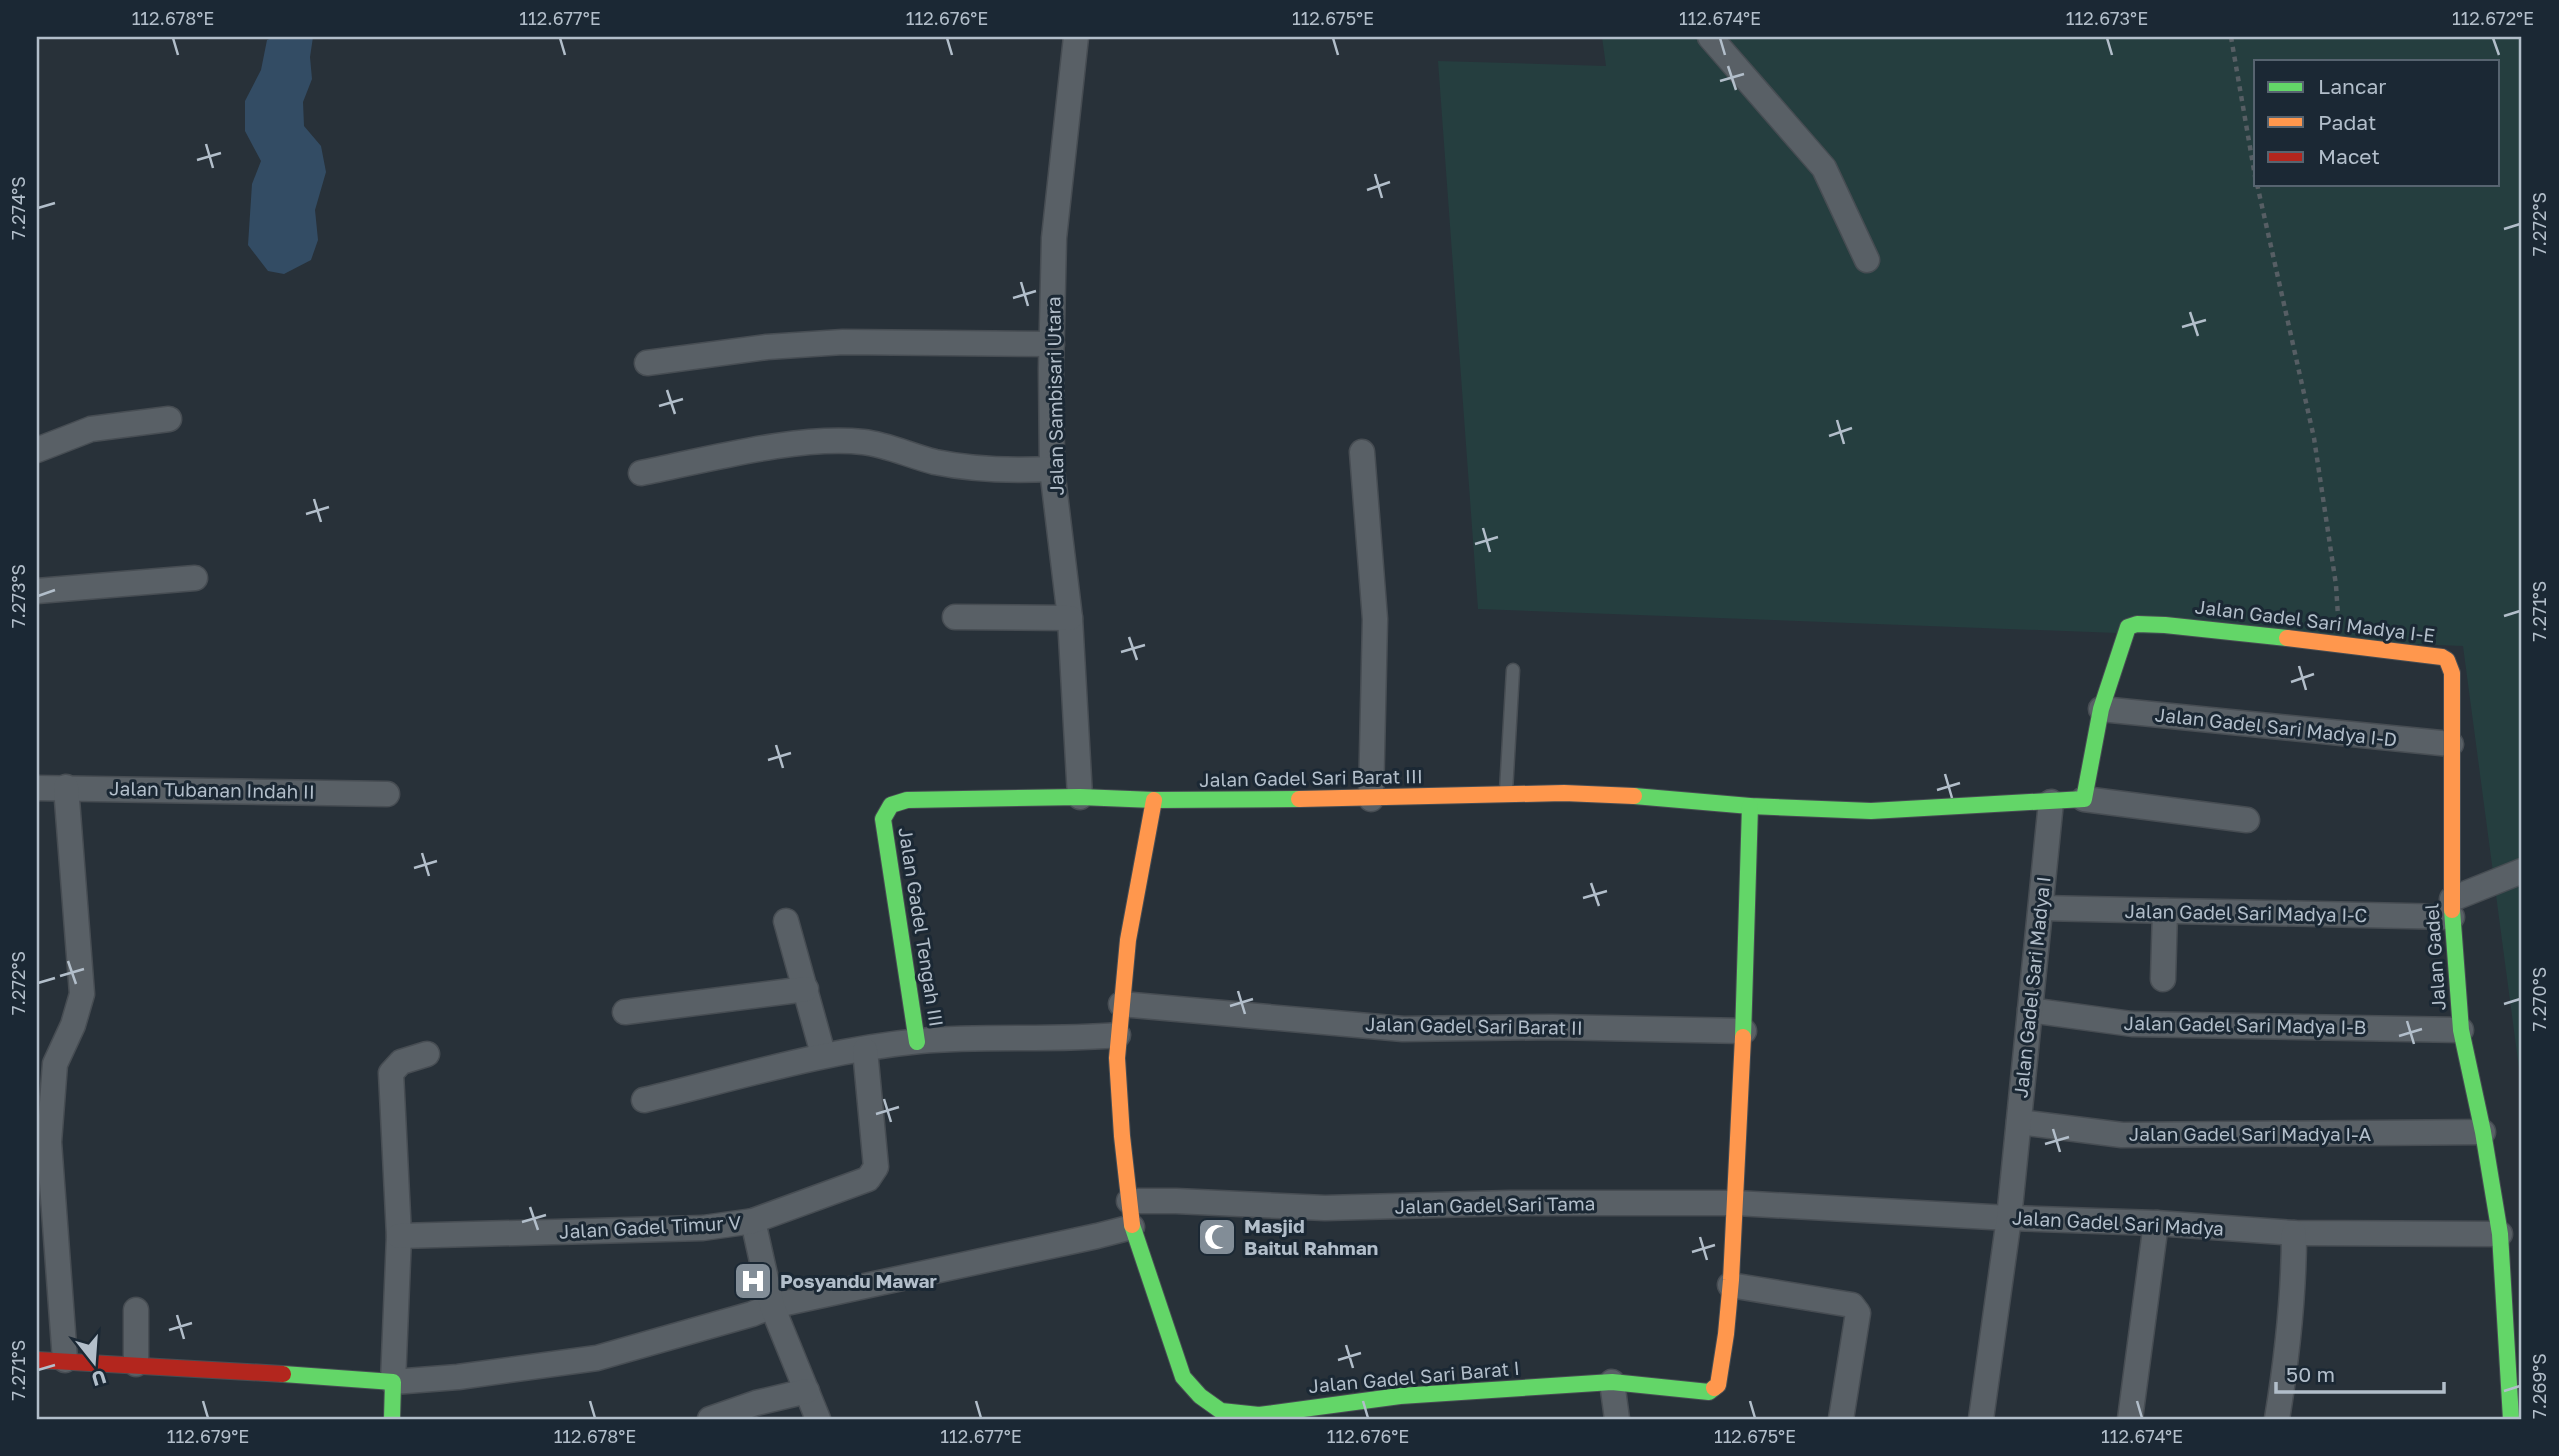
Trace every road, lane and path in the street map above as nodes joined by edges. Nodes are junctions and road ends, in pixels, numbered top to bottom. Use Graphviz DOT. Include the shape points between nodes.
graph roads {
  1 [pos="1076,37"];
  2 [pos="1710,37"];
  3 [pos="2231,37"];
  4 [pos="2254,171"];
  5 [pos="2257,186"];
  6 [pos="1867,260"];
  7 [pos="1052,344"];
  8 [pos="647,363"];
  9 [pos="169,419"];
  10 [pos="37,450"];
  11 [pos="1362,452"];
  12 [pos="1052,468"];
  13 [pos="641,473"];
  14 [pos="195,578"];
  15 [pos="37,590"];
  16 [pos="955,617"];
  17 [pos="1070,618"];
  18 [pos="2340,643"];
  19 [pos="1513,670"];
  20 [pos="2452,673"];
  21 [pos="2101,709"];
  22 [pos="2451,744"];
  23 [pos="66,787"];
  24 [pos="37,788"];
  25 [pos="387,794"];
  26 [pos="1506,795"];
  27 [pos="1080,797"];
  28 [pos="1371,799"];
  29 [pos="2084,799"];
  30 [pos="1154,800"];
  31 [pos="2051,802"];
  32 [pos="1750,806"];
  33 [pos="883,820"];
  34 [pos="2247,820"];
  35 [pos="2522,871"];
  36 [pos="2040,908"];
  37 [pos="2452,908"];
  38 [pos="2165,911"];
  39 [pos="786,921"];
  40 [pos="2162,979"];
  41 [pos="806,989"];
  42 [pos="1121,1004"];
  43 [pos="2030,1010"];
  44 [pos="625,1012"];
  45 [pos="2461,1030"];
  46 [pos="1744,1031"];
  47 [pos="1118,1035"];
  48 [pos="917,1042"];
  49 [pos="865,1050"];
  50 [pos="427,1054"];
  51 [pos="823,1054"];
  52 [pos="644,1100"];
  53 [pos="2019,1122"];
  54 [pos="2483,1132"];
  55 [pos="1129,1201"];
  56 [pos="1736,1203"];
  57 [pos="2009,1218"];
  58 [pos="753,1222"];
  59 [pos="2155,1223"];
  60 [pos="1132,1227"];
  61 [pos="2294,1233"];
  62 [pos="2500,1234"];
  63 [pos="399,1236"];
  64 [pos="2501,1271"];
  65 [pos="2518,1271"];
  66 [pos="1730,1285"];
  67 [pos="772,1306"];
  68 [pos="136,1310"];
  69 [pos="37,1360"];
  70 [pos="65,1360"];
  71 [pos="136,1364"];
  72 [pos="393,1382"];
  73 [pos="1612,1382"];
  74 [pos="807,1391"];
  75 [pos="1221,1415"];
  76 [pos="392,1419"];
  77 [pos="710,1419"];
  78 [pos="818,1419"];
  79 [pos="1617,1419"];
  80 [pos="1841,1419"];
  81 [pos="1981,1419"];
  82 [pos="2130,1419"];
  83 [pos="2277,1419"];
  84 [pos="2511,1419"];
  1 -- 7 [label="street, Jalan Sambisari Utara" via="1054,238"];
  2 -- 6 [label="street" via="1824,168"];
  3 -- 4 [label="path"];
  5 -- 18 [label="path" via="2314,438"];
  7 -- 8 [label="street" via="843,342"];
  7 -- 12 [label="street, Jalan Sambisari Utara"];
  9 -- 10 [label="street" via="91,429"];
  11 -- 28 [label="street" via="1374,619"];
  12 -- 13 [label="street" via="987,470 933,461 888,446 840,441 756,450"];
  12 -- 17 [label="street, Jalan Sambisari Utara"];
  14 -- 15 [label="street"];
  16 -- 17 [label="street"];
  17 -- 27 [label="street, Jalan Sambisari Utara"];
  18 -- 20 [label="street, Jalan Gadel Sari Madya I-E" via="2442,657"];
  18 -- 21 [label="street, Jalan Gadel Sari Madya I-E" via="2137,624 2128,627 2122,640"];
  19 -- 26 [label="lane"];
  20 -- 22 [label="street, Jalan Gadel"];
  21 -- 22 [label="street, Jalan Gadel Sari Madya I-D"];
  21 -- 29 [label="street"];
  22 -- 37 [label="street, Jalan Gadel"];
  23 -- 24 [label="street, Jalan Tubanan Indah II"];
  23 -- 25 [label="street, Jalan Tubanan Indah II"];
  23 -- 70 [label="street" via="82,993 55,1064 50,1142"];
  26 -- 28 [label="street, Jalan Gadel Sari Barat III"];
  26 -- 32 [label="street, Jalan Gadel Sari Barat III" via="1666,798"];
  27 -- 30 [label="street, Jalan Gadel Sari Barat III"];
  27 -- 33 [label="street, Jalan Gadel Sari Barat III" via="907,800 893,803"];
  28 -- 30 [label="street, Jalan Gadel Sari Barat III"];
  29 -- 31 [label="street"];
  29 -- 34 [label="street"];
  30 -- 42 [label="street"];
  31 -- 32 [label="street, Jalan Gadel Sari Barat III" via="1871,811"];
  31 -- 36 [label="street, Jalan Gadel Sari Madya I"];
  32 -- 46 [label="street"];
  33 -- 48 [label="street, Jalan Gadel Tengah III"];
  35 -- 37 [label="street"];
  36 -- 38 [label="street, Jalan Gadel Sari Madya I-C"];
  36 -- 43 [label="street, Jalan Gadel Sari Madya I"];
  37 -- 38 [label="street, Jalan Gadel Sari Madya I-C"];
  37 -- 45 [label="street, Jalan Gadel"];
  38 -- 40 [label="street"];
  39 -- 41 [label="street"];
  41 -- 44 [label="street"];
  41 -- 51 [label="street"];
  42 -- 46 [label="street, Jalan Gadel Sari Barat II" via="1403,1029"];
  42 -- 47 [label="street"];
  43 -- 45 [label="street, Jalan Gadel Sari Madya I-B" via="2132,1024"];
  43 -- 53 [label="street, Jalan Gadel Sari Madya I"];
  45 -- 54 [label="street, Jalan Gadel"];
  46 -- 56 [label="street"];
  47 -- 48 [label="street"];
  47 -- 55 [label="street"];
  48 -- 49 [label="street"];
  49 -- 51 [label="street"];
  49 -- 58 [label="street, Jalan Gadel Timur V" via="873,1174 849,1188"];
  50 -- 63 [label="street" via="401,1062 391,1073"];
  51 -- 52 [label="street"];
  53 -- 54 [label="street, Jalan Gadel Sari Madya I-A" via="2122,1135"];
  53 -- 57 [label="street, Jalan Gadel Sari Madya I"];
  54 -- 62 [label="street, Jalan Gadel"];
  55 -- 56 [label="street, Jalan Gadel Sari Tama" via="1325,1208"];
  55 -- 60 [label="street"];
  56 -- 57 [label="street, Jalan Gadel Sari Madya"];
  56 -- 66 [label="street"];
  57 -- 59 [label="street, Jalan Gadel Sari Madya"];
  57 -- 81 [label="street, Jalan Gadel Sari Madya I"];
  58 -- 63 [label="street, Jalan Gadel Timur V" via="703,1228"];
  58 -- 67 [label="street"];
  59 -- 61 [label="street, Jalan Gadel Sari Madya"];
  59 -- 82 [label="street"];
  60 -- 67 [label="street"];
  60 -- 75 [label="street" via="1183,1377"];
  61 -- 62 [label="street, Jalan Gadel Sari Madya"];
  61 -- 83 [label="street"];
  62 -- 64 [label="street, Jalan Gadel"];
  63 -- 72 [label="street"];
  64 -- 65 [label="lane"];
  64 -- 84 [label="street, Jalan Gadel"];
  66 -- 73 [label="street, Jalan Gadel Sari Barat I" via="1720,1378 1714,1389 1694,1392"];
  66 -- 80 [label="street" via="1856,1308"];
  67 -- 72 [label="street" via="597,1358"];
  67 -- 74 [label="street"];
  68 -- 71 [label="street"];
  69 -- 70 [label="street"];
  70 -- 71 [label="street"];
  71 -- 72 [label="street"];
  72 -- 76 [label="street"];
  73 -- 75 [label="street, Jalan Gadel Sari Barat I" via="1400,1396 1259,1415"];
  73 -- 79 [label="street"];
  74 -- 77 [label="street"];
  74 -- 78 [label="street"];
}
